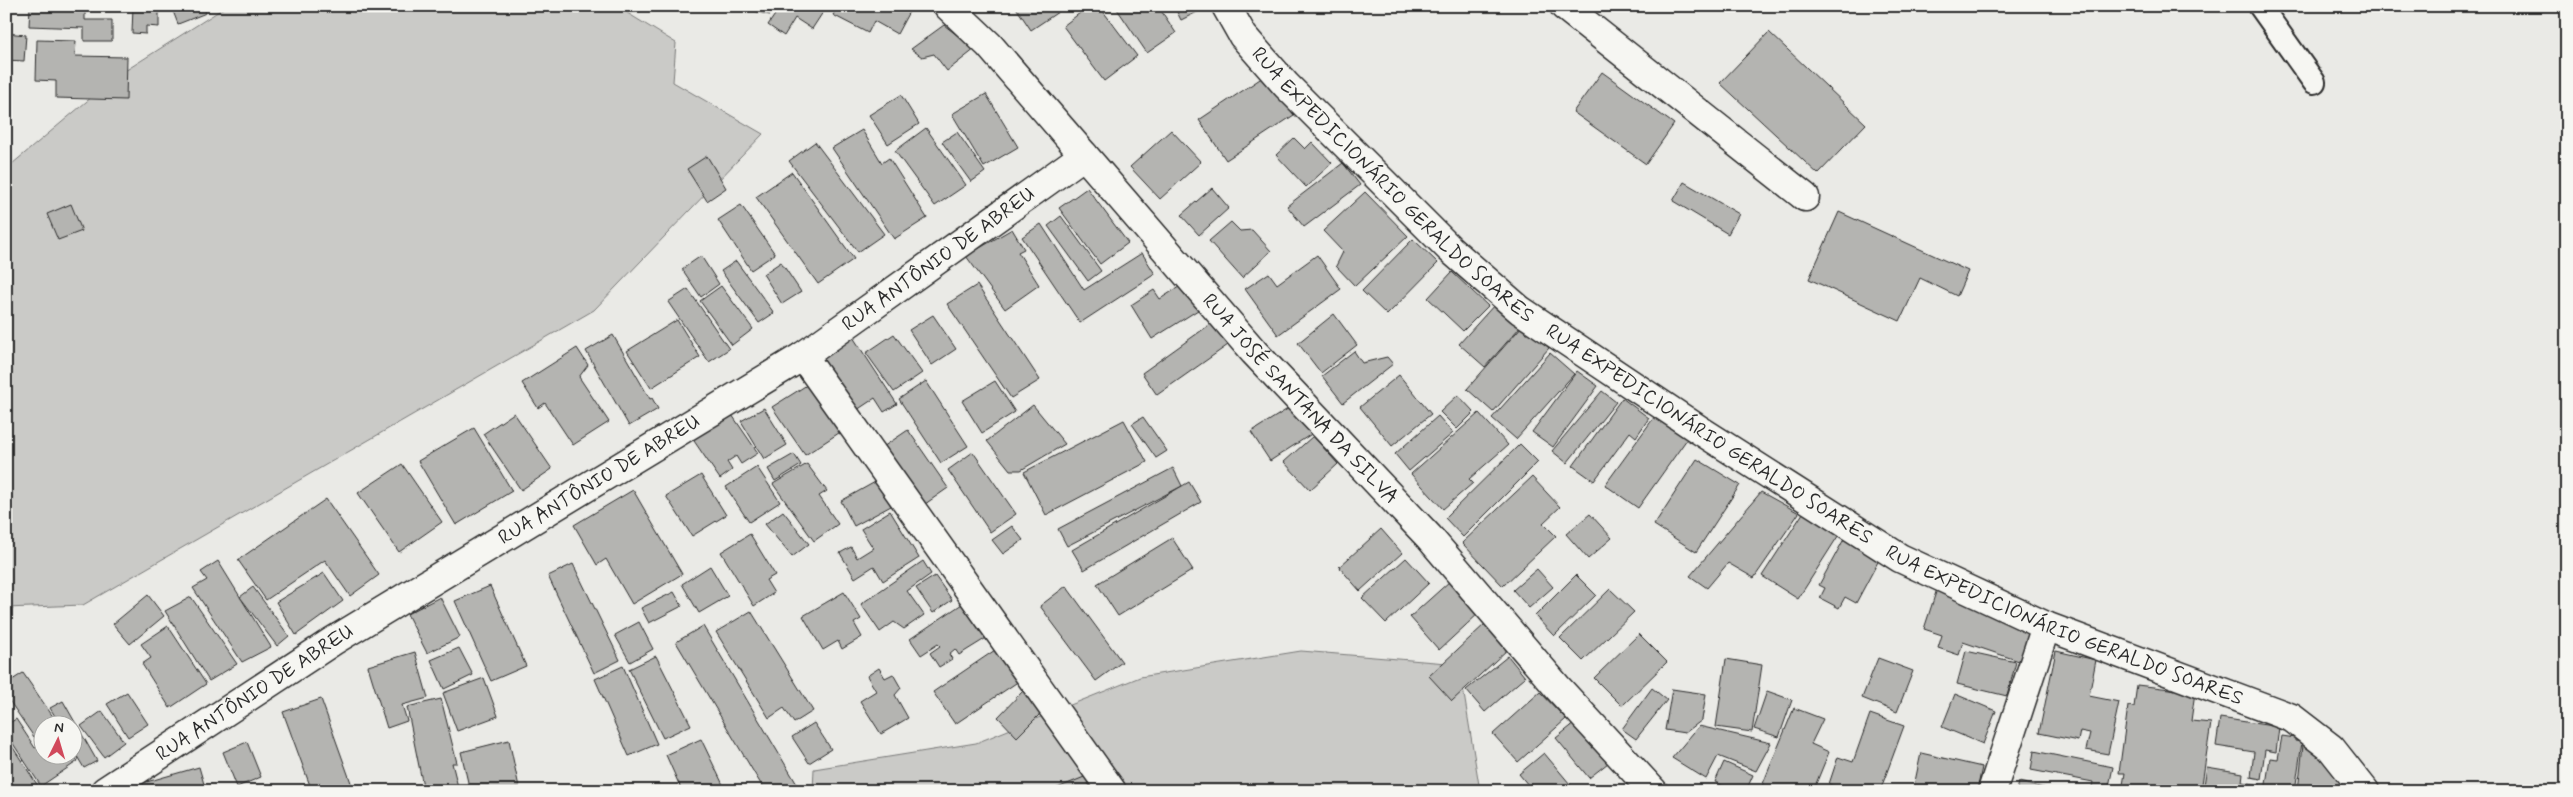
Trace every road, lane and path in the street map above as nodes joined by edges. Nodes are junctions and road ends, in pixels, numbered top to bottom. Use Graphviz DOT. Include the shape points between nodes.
graph roads {
  1 [pos="948,6"];
  2 [pos="1226,6"];
  3 [pos="1564,6"];
  4 [pos="2260,6"];
  5 [pos="2314,82"];
  6 [pos="1084,155"];
  7 [pos="1805,197"];
  8 [pos="803,356"];
  9 [pos="2046,626"];
  10 [pos="105,791"];
  11 [pos="1112,791"];
  12 [pos="1653,791"];
  13 [pos="1992,791"];
  14 [pos="2365,791"];
  1 -- 6 [label="street, RUA JOSÉ SANTANA DA SILVA" via="990,45"];
  2 -- 9 [label="street, RUA EXPEDICIONÁRIO GERALDO SOARES" via="1243,36 1286,85 1450,249 1520,310 1900,558"];
  3 -- 7 [label="street"];
  4 -- 5 [label="lane"];
  6 -- 8 [label="street, RUA ANTÔNIO DE ABREU"];
  6 -- 12 [label="street, RUA JOSÉ SANTANA DA SILVA" via="1254,352 1429,537 1558,688"];
  8 -- 10 [label="street, RUA ANTÔNIO DE ABREU" via="333,641"];
  8 -- 11 [label="street"];
  9 -- 13 [label="street"];
  9 -- 14 [label="street, RUA EXPEDICIONÁRIO GERALDO SOARES" via="2292,718 2331,748"];
}
